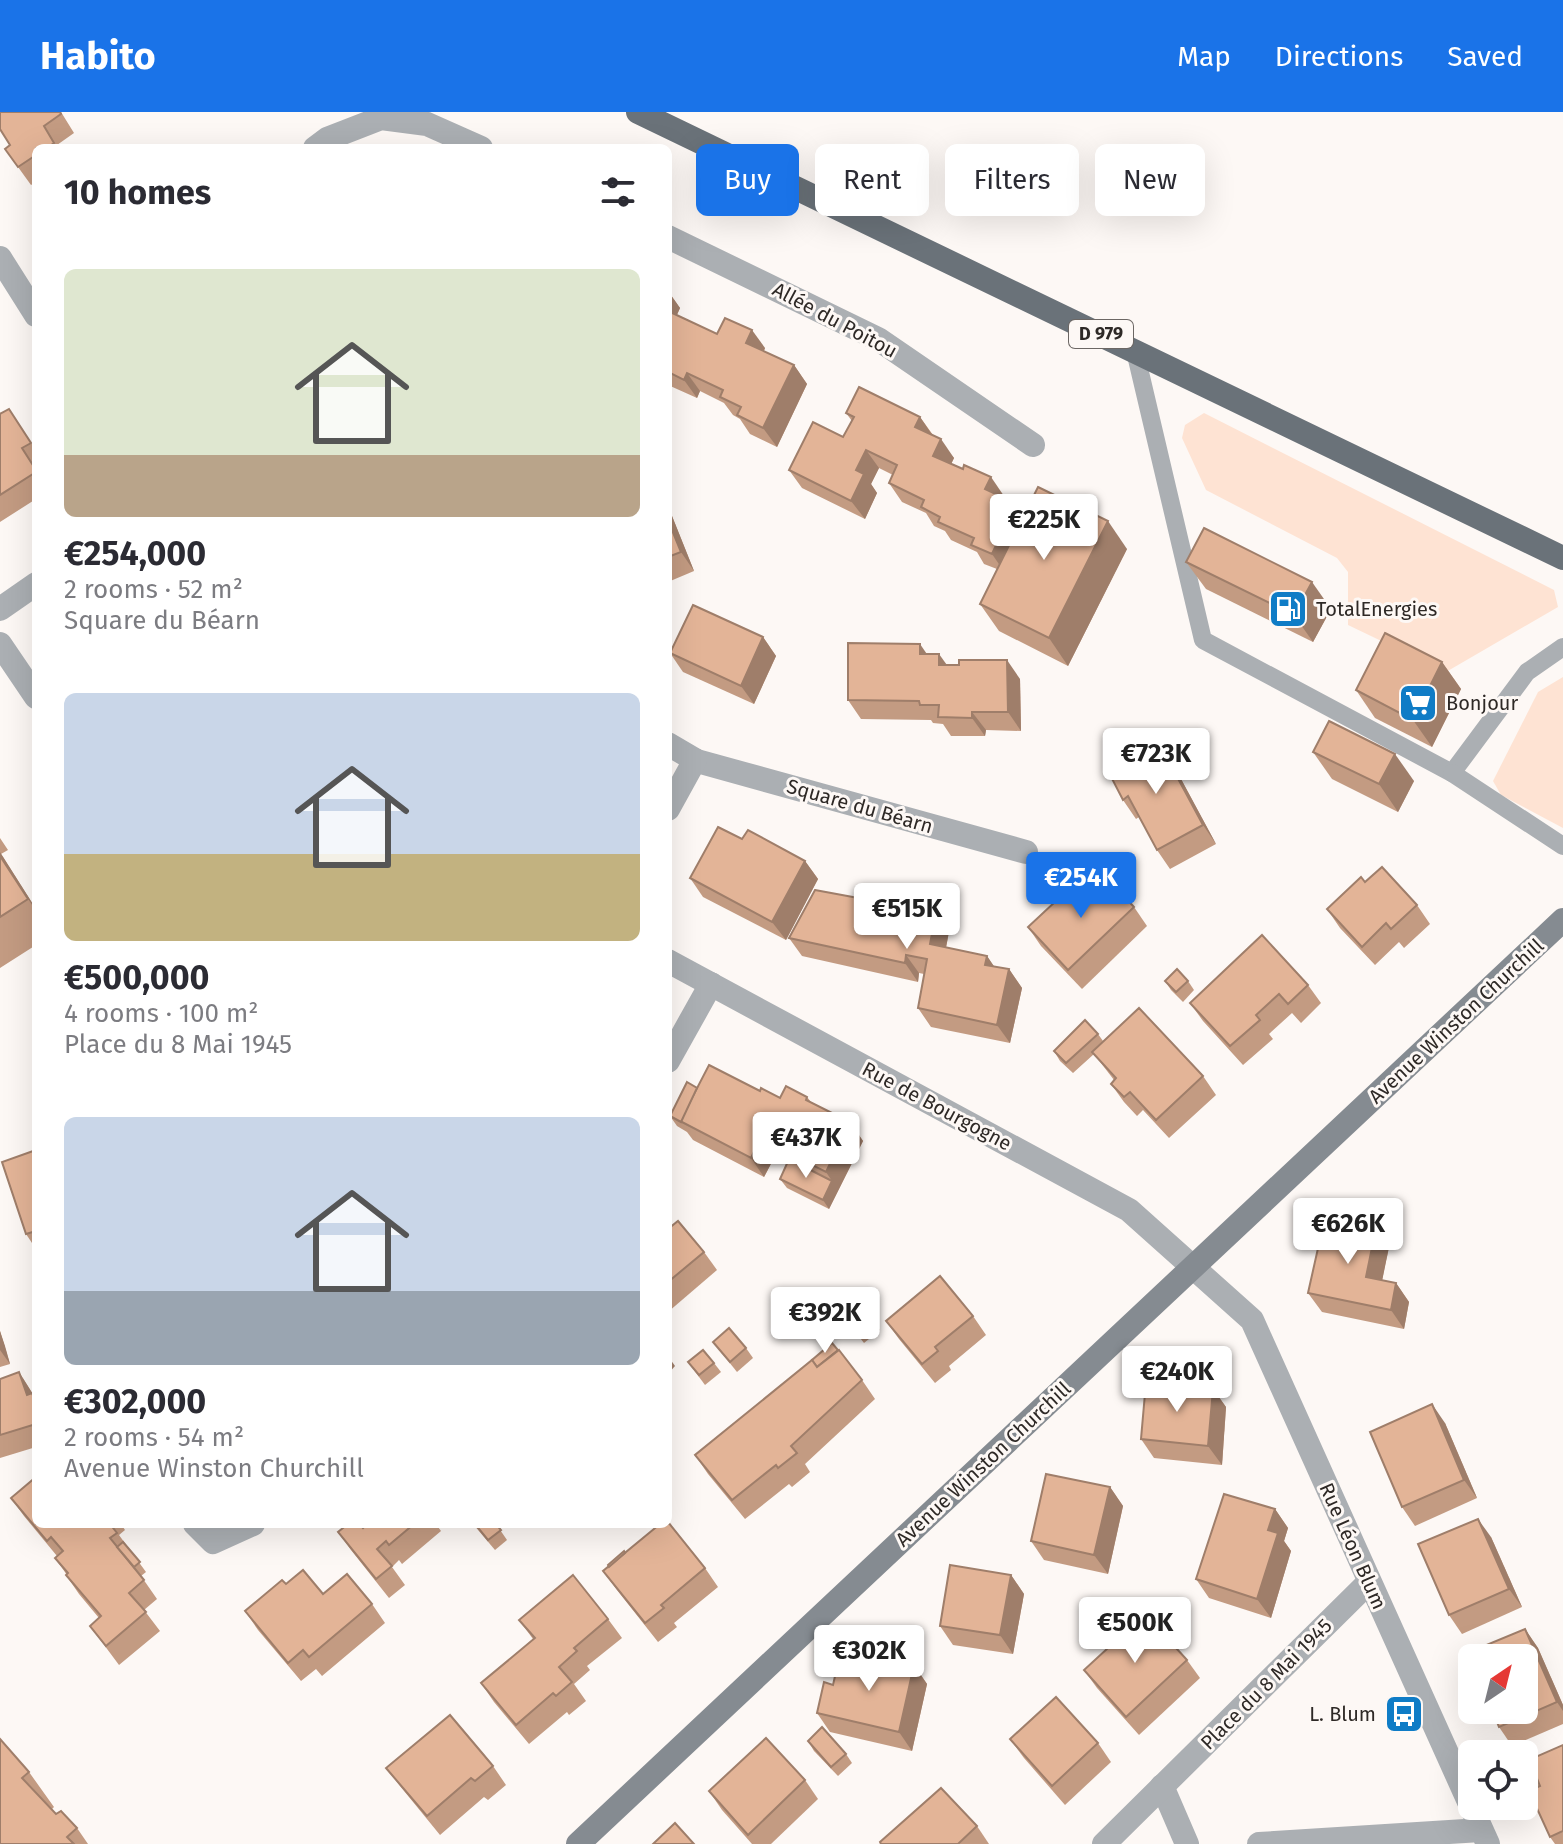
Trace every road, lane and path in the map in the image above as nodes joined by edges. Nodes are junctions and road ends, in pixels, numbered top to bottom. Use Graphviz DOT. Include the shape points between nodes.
graph roads {
  1 [pos="638,112"];
  2 [pos="320,144"];
  3 [pos="472,144"];
  4 [pos="672,239"];
  5 [pos="0,258"];
  6 [pos="32,309"];
  7 [pos="1135,351"];
  8 [pos="1033,445"];
  9 [pos="1563,558"];
  10 [pos="32,587"];
  11 [pos="0,609"];
  12 [pos="0,644"];
  13 [pos="1563,647"];
  14 [pos="32,691"];
  15 [pos="672,746"];
  16 [pos="695,760"];
  17 [pos="1452,773"];
  18 [pos="672,802"];
  19 [pos="1563,846"];
  20 [pos="1026,852"];
  21 [pos="1563,920"];
  22 [pos="672,963"];
  23 [pos="711,984"];
  24 [pos="672,1054"];
  25 [pos="1193,1267"];
  26 [pos="199,1528"];
  27 [pos="244,1528"];
  28 [pos="1369,1582"];
  29 [pos="1162,1786"];
  30 [pos="1484,1837"];
  31 [pos="578,1844"];
  32 [pos="1104,1844"];
  33 [pos="1187,1844"];
  34 [pos="1259,1844"];
  1 -- 7 [label="main road, D 979"];
  2 -- 3 [label="street" via="381,118 427,124"];
  4 -- 8 [label="street, Allée du Poitou" via="878,339"];
  5 -- 6 [label="street"];
  7 -- 9 [label="main road, D 979"];
  7 -- 17 [label="lane" via="1203,640"];
  10 -- 11 [label="street"];
  12 -- 14 [label="street"];
  13 -- 17 [label="lane" via="1527,672"];
  15 -- 16 [label="street, Square du Béarn"];
  16 -- 18 [label="street"];
  16 -- 20 [label="street, Square du Béarn"];
  17 -- 19 [label="lane"];
  21 -- 25 [label="main road, Avenue Winston Churchill"];
  22 -- 23 [label="street, Rue de Bourgogne"];
  23 -- 24 [label="street"];
  23 -- 25 [label="street, Rue de Bourgogne" via="1129,1210"];
  25 -- 28 [label="street, Rue Léon Blum" via="1252,1320"];
  25 -- 31 [label="main road, Avenue Winston Churchill"];
  26 -- 27 [label="street" via="213,1542"];
  28 -- 29 [label="street, Place du 8 Mai 1945"];
  28 -- 30 [label="street, Rue Léon Blum"];
  29 -- 32 [label="street, Place du 8 Mai 1945"];
  29 -- 33 [label="street"];
  30 -- 34 [label="street"];
}
